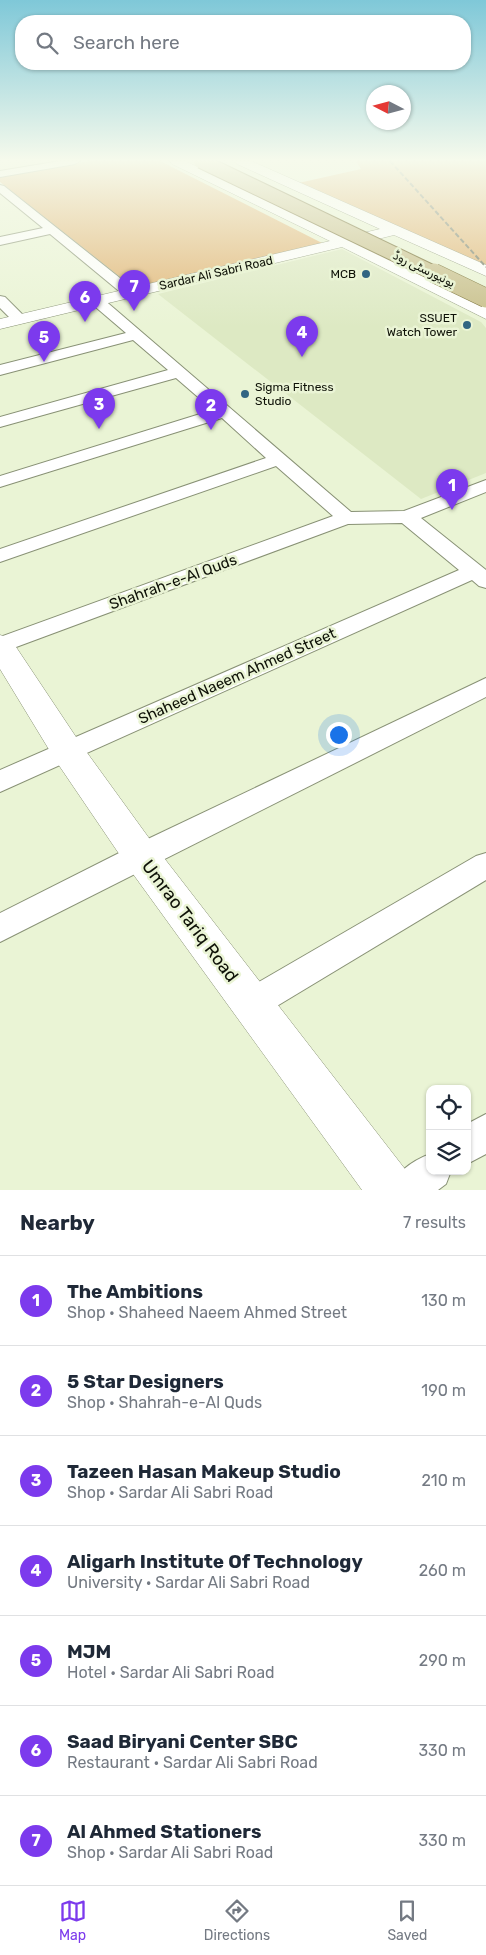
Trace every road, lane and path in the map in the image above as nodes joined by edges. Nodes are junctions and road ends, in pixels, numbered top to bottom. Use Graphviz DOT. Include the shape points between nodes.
graph roads {
  1 [pos="35,217"];
  2 [pos="290,217"];
  3 [pos="317,217"];
  4 [pos="338,217"];
  5 [pos="366,217"];
  6 [pos="52,230"];
  7 [pos="396,230"];
  8 [pos="0,240"];
  9 [pos="345,243"];
  10 [pos="486,271"];
  11 [pos="486,286"];
  12 [pos="130,293"];
  13 [pos="486,298"];
  14 [pos="0,300"];
  15 [pos="97,301"];
  16 [pos="486,314"];
  17 [pos="19,319"];
  18 [pos="0,324"];
  19 [pos="136,334"];
  20 [pos="0,370"];
  21 [pos="179,372"];
  22 [pos="225,412"];
  23 [pos="0,422"];
  24 [pos="279,459"];
  25 [pos="0,482"];
  26 [pos="486,486"];
  27 [pos="407,517"];
  28 [pos="346,518"];
  29 [pos="0,556"];
  30 [pos="480,576"];
  31 [pos="0,645"];
  32 [pos="486,687"];
  33 [pos="68,752"];
  34 [pos="0,781"];
  35 [pos="141,856"];
  36 [pos="486,865"];
  37 [pos="0,928"];
  38 [pos="251,1004"];
  39 [pos="486,1132"];
  40 [pos="471,1143"];
  41 [pos="428,1175"];
  42 [pos="391,1190"];
  43 [pos="407,1190"];
  1 -- 6 [label="street"];
  2 -- 9 [label="street"];
  3 -- 13 [label="main road, یونیورسٹی روڈ, bridge"];
  4 -- 11 [label="main road, یونیورسٹی روڈ"];
  5 -- 7 [label="street"];
  6 -- 8 [label="street"];
  6 -- 12 [label="street"];
  7 -- 9 [label="street, Sardar Ali Sabri Road"];
  7 -- 10 [label="street"];
  9 -- 12 [label="street, Sardar Ali Sabri Road"];
  9 -- 16 [label="street"];
  12 -- 15 [label="street, Sardar Ali Sabri Road"];
  14 -- 17 [label="street"];
  15 -- 17 [label="street, Sardar Ali Sabri Road"];
  15 -- 19 [label="street"];
  17 -- 18 [label="street, Sardar Ali Sabri Road"];
  19 -- 20 [label="street"];
  19 -- 21 [label="street"];
  21 -- 22 [label="street"];
  21 -- 23 [label="street"];
  22 -- 24 [label="street"];
  22 -- 25 [label="street"];
  24 -- 28 [label="street"];
  24 -- 29 [label="street"];
  26 -- 27 [label="street"];
  27 -- 28 [label="street, Shahrah-e-Al Quds"];
  27 -- 30 [label="street"];
  28 -- 31 [label="street, Shahrah-e-Al Quds"];
  30 -- 33 [label="street, Shaheed Naeem Ahmed Street"];
  31 -- 33 [label="street, Umrao Tariq Road"];
  32 -- 35 [label="street"];
  33 -- 34 [label="street, Shaheed Naeem Ahmed Street"];
  33 -- 35 [label="street, Umrao Tariq Road"];
  35 -- 37 [label="street"];
  35 -- 38 [label="street, Umrao Tariq Road"];
  36 -- 38 [label="street"];
  38 -- 42 [label="street, Umrao Tariq Road"];
  39 -- 40 [label="street"];
  41 -- 43 [label="street"];
}
